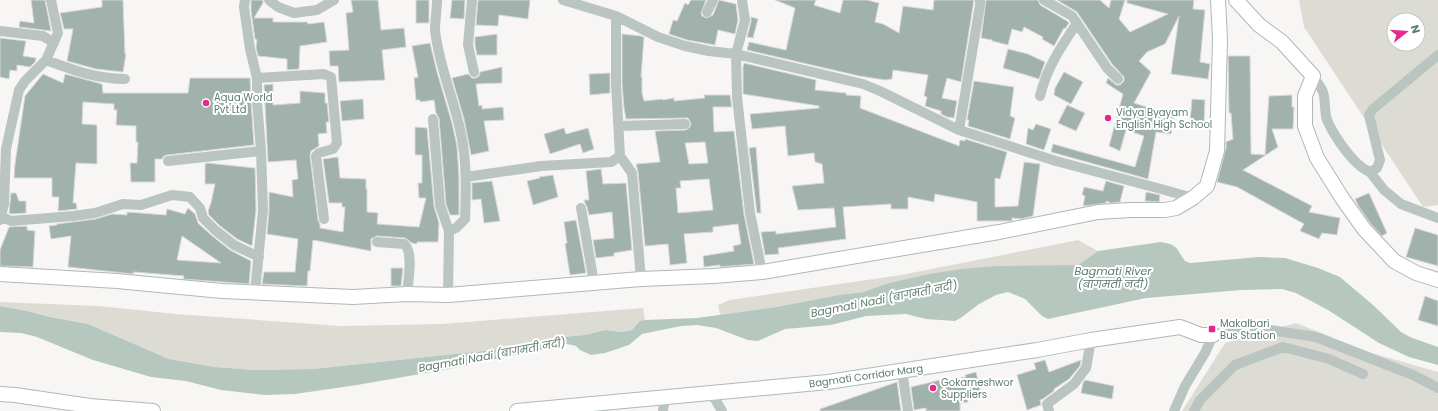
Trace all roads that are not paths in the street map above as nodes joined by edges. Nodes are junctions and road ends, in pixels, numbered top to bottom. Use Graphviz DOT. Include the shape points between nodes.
graph roads {
  1 [pos="51,0"];
  2 [pos="245,0"];
  3 [pos="269,0"];
  4 [pos="333,0"];
  5 [pos="437,0"];
  6 [pos="472,0"];
  7 [pos="563,0"];
  8 [pos="713,0"];
  9 [pos="742,0"];
  10 [pos="980,0"];
  11 [pos="1044,0"];
  12 [pos="1218,0"];
  13 [pos="1236,0"];
  14 [pos="707,12"];
  15 [pos="616,16"];
  16 [pos="1077,23"];
  17 [pos="0,32"];
  18 [pos="54,43"];
  19 [pos="736,54"];
  20 [pos="1438,55"];
  21 [pos="46,60"];
  22 [pos="474,72"];
  23 [pos="1313,76"];
  24 [pos="257,78"];
  25 [pos="1118,78"];
  26 [pos="125,79"];
  27 [pos="1040,96"];
  28 [pos="433,119"];
  29 [pos="685,124"];
  30 [pos="619,126"];
  31 [pos="959,130"];
  32 [pos="3,149"];
  33 [pos="261,151"];
  34 [pos="620,156"];
  35 [pos="168,161"];
  36 [pos="1370,172"];
  37 [pos="466,177"];
  38 [pos="1192,198"];
  39 [pos="581,208"];
  40 [pos="0,217"];
  41 [pos="1438,218"];
  42 [pos="324,219"];
  43 [pos="449,231"];
  44 [pos="377,242"];
  45 [pos="259,257"];
  46 [pos="762,272"];
  47 [pos="0,274"];
  48 [pos="640,279"];
  49 [pos="1438,280"];
  50 [pos="594,283"];
  51 [pos="255,292"];
  52 [pos="407,294"];
  53 [pos="448,295"];
  54 [pos="1213,336"];
  55 [pos="1091,340"];
  56 [pos="902,371"];
  57 [pos="1363,374"];
  58 [pos="1438,388"];
  59 [pos="0,394"];
  60 [pos="712,394"];
  61 [pos="661,404"];
  62 [pos="90,408"];
  63 [pos="153,411"];
  64 [pos="517,411"];
  65 [pos="722,411"];
  66 [pos="908,411"];
  67 [pos="1050,411"];
  68 [pos="1174,411"];
  69 [pos="1194,411"];
  1 -- 18 [label="street" via="58,33"];
  2 -- 24 [label="street" via="250,49"];
  3 -- 4 [label="street" via="278,7 294,13 317,10"];
  5 -- 37 [label="street" via="435,29 439,55 462,135"];
  6 -- 22 [label="street" via="468,45"];
  7 -- 15 [label="street"];
  8 -- 14 [label="street"];
  9 -- 19 [label="street" via="744,20"];
  10 -- 31 [label="street"];
  11 -- 16 [label="street" via="1072,16"];
  12 -- 38 [label="street" via="1218,151 1207,186"];
  13 -- 23 [label="street" via="1259,25 1282,42"];
  15 -- 19 [label="street" via="658,37 709,52"];
  15 -- 30 [label="street"];
  16 -- 25 [label="street" via="1107,68"];
  16 -- 27 [label="street" via="1057,53 1044,79"];
  17 -- 18 [label="street" via="43,36"];
  18 -- 21 [label="street"];
  19 -- 31 [label="street" via="863,84"];
  19 -- 46 [label="street" via="742,150 750,213"];
  20 -- 36 [label="street" via="1372,109 1369,115 1380,160 1377,168"];
  21 -- 26 [label="street" via="84,74"];
  21 -- 32 [label="street" via="19,90"];
  23 -- 36 [label="street" via="1323,91 1327,118 1333,131 1352,159"];
  23 -- 49 [label="street" via="1305,96 1305,126 1317,158 1364,229 1394,261 1416,273"];
  24 -- 33 [label="street"];
  24 -- 42 [label="street" via="324,74 331,77 337,143 333,149 316,156"];
  28 -- 43 [label="street" via="440,205"];
  29 -- 30 [label="street"];
  30 -- 34 [label="street"];
  31 -- 38 [label="street" via="1056,161"];
  32 -- 40 [label="street" via="4,204"];
  33 -- 35 [label="street"];
  33 -- 45 [label="street" via="263,210"];
  34 -- 37 [label="street" via="611,162 541,166"];
  34 -- 48 [label="street" via="632,173"];
  36 -- 41 [label="street" via="1384,190 1401,204"];
  37 -- 43 [label="street" via="464,220"];
  38 -- 46 [label="street" via="1176,208 1165,210 1098,212 999,232"];
  39 -- 50 [label="street"];
  40 -- 45 [label="street" via="11,221 73,216 95,213 123,204 141,205 172,195 190,197 200,208 203,218 215,230 234,246"];
  43 -- 53 [label="street"];
  44 -- 52 [label="street" via="408,246 410,253"];
  45 -- 51 [label="street"];
  46 -- 48 [label="street"];
  47 -- 51 [label="street"];
  48 -- 50 [label="street"];
  50 -- 53 [label="street"];
  51 -- 52 [label="street" via="353,297"];
  52 -- 53 [label="street"];
  54 -- 55 [label="street, Bagmati Corridor Marg" via="1180,328"];
  54 -- 58 [label="street" via="1234,329 1270,330 1316,337 1413,375"];
  54 -- 68 [label="street"];
  55 -- 56 [label="street, Bagmati Corridor Marg"];
  55 -- 67 [label="street" via="1086,368 1074,384 1047,404"];
  56 -- 60 [label="street, Bagmati Corridor Marg" via="828,382"];
  56 -- 66 [label="street"];
  57 -- 69 [label="street" via="1329,359 1283,347 1235,364 1200,400"];
  59 -- 62 [label="street"];
  60 -- 61 [label="street, Bagmati Corridor Marg"];
  60 -- 65 [label="street"];
  61 -- 64 [label="street, Bagmati Corridor Marg"];
  62 -- 63 [label="street"];
}
